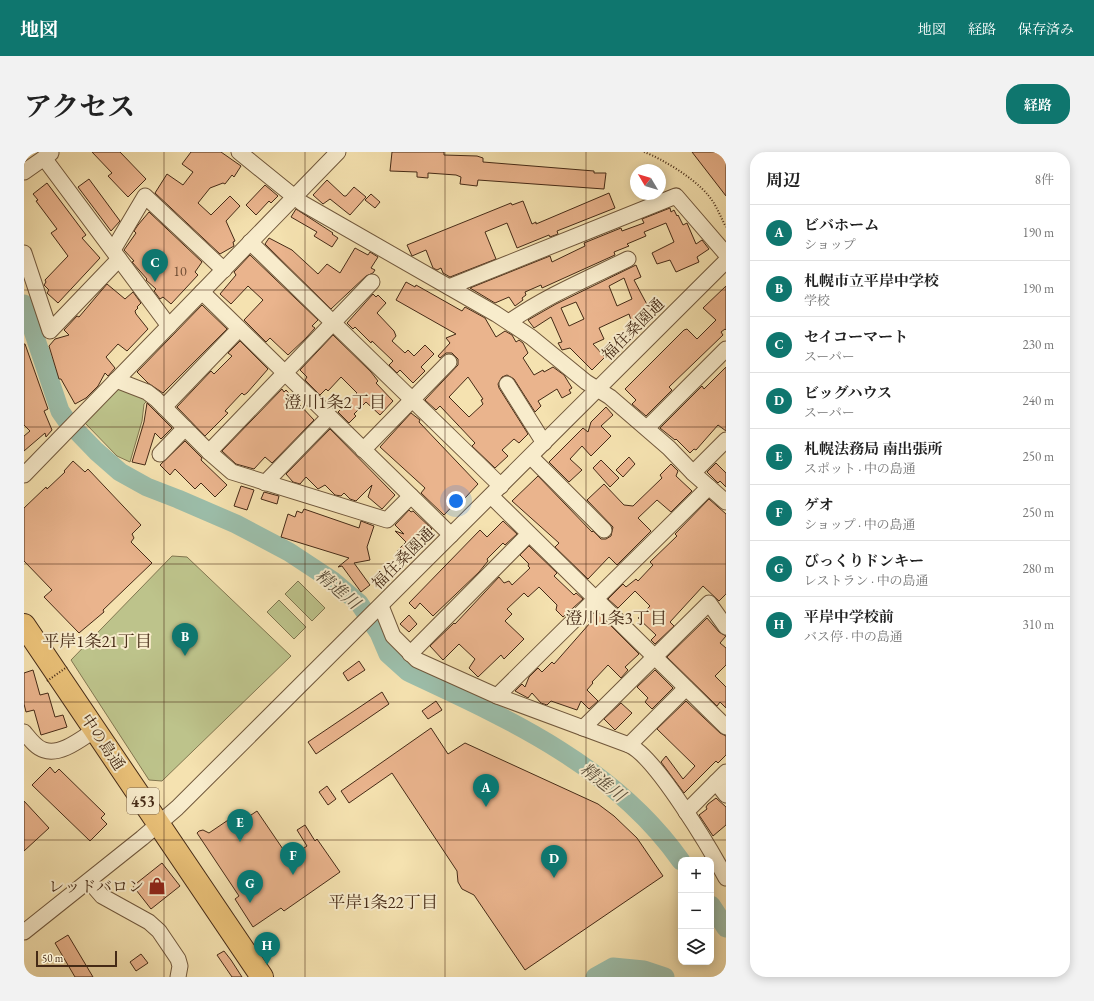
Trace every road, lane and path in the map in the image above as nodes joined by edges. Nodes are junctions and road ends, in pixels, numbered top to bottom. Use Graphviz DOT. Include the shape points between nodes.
graph roads {
  1 [pos="239,152"];
  2 [pos="338,152"];
  3 [pos="644,152"];
  4 [pos="48,155"];
  5 [pos="24,172"];
  6 [pos="294,197"];
  7 [pos="726,227"];
  8 [pos="250,242"];
  9 [pos="24,253"];
  10 [pos="116,254"];
  11 [pos="726,254"];
  12 [pos="628,260"];
  13 [pos="726,261"];
  14 [pos="224,270"];
  15 [pos="372,282"];
  16 [pos="449,287"];
  17 [pos="202,292"];
  18 [pos="509,322"];
  19 [pos="333,323"];
  20 [pos="169,326"];
  21 [pos="240,329"];
  22 [pos="726,349"];
  23 [pos="449,362"];
  24 [pos="284,373"];
  25 [pos="116,380"];
  26 [pos="507,384"];
  27 [pos="598,389"];
  28 [pos="412,400"];
  29 [pos="164,407"];
  30 [pos="329,416"];
  31 [pos="185,428"];
  32 [pos="647,428"];
  33 [pos="726,440"];
  34 [pos="544,443"];
  35 [pos="363,450"];
  36 [pos="209,452"];
  37 [pos="160,454"];
  38 [pos="531,456"];
  39 [pos="693,473"];
  40 [pos="24,474"];
  41 [pos="265,483"];
  42 [pos="709,487"];
  43 [pos="496,491"];
  44 [pos="411,496"];
  45 [pos="726,502"];
  46 [pos="604,530"];
  47 [pos="530,534"];
  48 [pos="451,535"];
  49 [pos="595,599"];
  50 [pos="373,613"];
  51 [pos="724,619"];
  52 [pos="24,625"];
  53 [pos="410,654"];
  54 [pos="655,658"];
  55 [pos="67,667"];
  56 [pos="46,681"];
  57 [pos="686,688"];
  58 [pos="496,696"];
  59 [pos="726,727"];
  60 [pos="583,728"];
  61 [pos="95,730"];
  62 [pos="24,732"];
  63 [pos="629,745"];
  64 [pos="721,777"];
  65 [pos="726,795"];
  66 [pos="686,812"];
  67 [pos="158,824"];
  68 [pos="726,878"];
  69 [pos="89,881"];
  70 [pos="24,932"];
  71 [pos="178,977"];
  72 [pos="262,977"];
  1 -- 6 [label="street"];
  2 -- 6 [label="street"];
  3 -- 7 [label="path" via="659,159 703,189 714,203"];
  4 -- 5 [label="street"];
  4 -- 10 [label="street"];
  6 -- 8 [label="street"];
  6 -- 16 [label="street" via="302,204"];
  8 -- 14 [label="street"];
  8 -- 19 [label="street"];
  9 -- 10 [label="street" via="50,331"];
  10 -- 14 [label="street" via="145,196"];
  10 -- 20 [label="street"];
  11 -- 16 [label="street" via="676,196"];
  12 -- 18 [label="street" via="554,294"];
  13 -- 27 [label="street, 福住桑園通"];
  14 -- 17 [label="street"];
  15 -- 19 [label="street"];
  16 -- 18 [label="street"];
  17 -- 20 [label="street"];
  17 -- 21 [label="street"];
  18 -- 27 [label="street"];
  19 -- 24 [label="street"];
  19 -- 28 [label="street"];
  20 -- 25 [label="street"];
  21 -- 24 [label="street"];
  21 -- 29 [label="street"];
  22 -- 32 [label="street"];
  23 -- 28 [label="street"];
  24 -- 30 [label="street"];
  24 -- 36 [label="street"];
  25 -- 29 [label="street" via="147,392"];
  25 -- 40 [label="street"];
  26 -- 34 [label="street"];
  27 -- 32 [label="street"];
  27 -- 34 [label="street, 福住桑園通"];
  28 -- 35 [label="street"];
  28 -- 43 [label="street"];
  29 -- 31 [label="street"];
  30 -- 35 [label="street"];
  30 -- 41 [label="street"];
  31 -- 36 [label="street"];
  31 -- 37 [label="street"];
  32 -- 39 [label="street"];
  33 -- 39 [label="street"];
  34 -- 38 [label="street, 福住桑園通"];
  35 -- 44 [label="street"];
  36 -- 41 [label="street" via="232,472"];
  38 -- 43 [label="street, 福住桑園通"];
  38 -- 46 [label="street"];
  39 -- 42 [label="street"];
  41 -- 44 [label="street" via="387,520"];
  42 -- 45 [label="street"];
  42 -- 49 [label="street"];
  43 -- 47 [label="street"];
  43 -- 48 [label="street, 福住桑園通"];
  44 -- 48 [label="street"];
  47 -- 49 [label="street"];
  47 -- 53 [label="street"];
  48 -- 50 [label="street, 福住桑園通"];
  49 -- 54 [label="street"];
  49 -- 58 [label="street"];
  50 -- 53 [label="street"];
  50 -- 67 [label="street, 福住桑園通"];
  51 -- 54 [label="street" via="709,603"];
  52 -- 61 [label="highway, 中の島通 / 453"];
  53 -- 58 [label="street" via="417,660"];
  54 -- 57 [label="street"];
  54 -- 60 [label="street"];
  55 -- 56 [label="path, bridge"];
  57 -- 59 [label="street"];
  57 -- 63 [label="street"];
  58 -- 60 [label="street"];
  60 -- 63 [label="street"];
  61 -- 62 [label="street" via="55,751 45,751"];
  61 -- 67 [label="highway, 中の島通 / 453"];
  63 -- 66 [label="street" via="648,760"];
  64 -- 65 [label="street"];
  64 -- 66 [label="street"];
  66 -- 68 [label="street"];
  67 -- 69 [label="street, 福住桑園通"];
  67 -- 72 [label="highway, 中の島通 / 453"];
  69 -- 70 [label="street, 福住桑園通"];
  69 -- 71 [label="street" via="102,896 149,922 159,931 178,959"];
}
